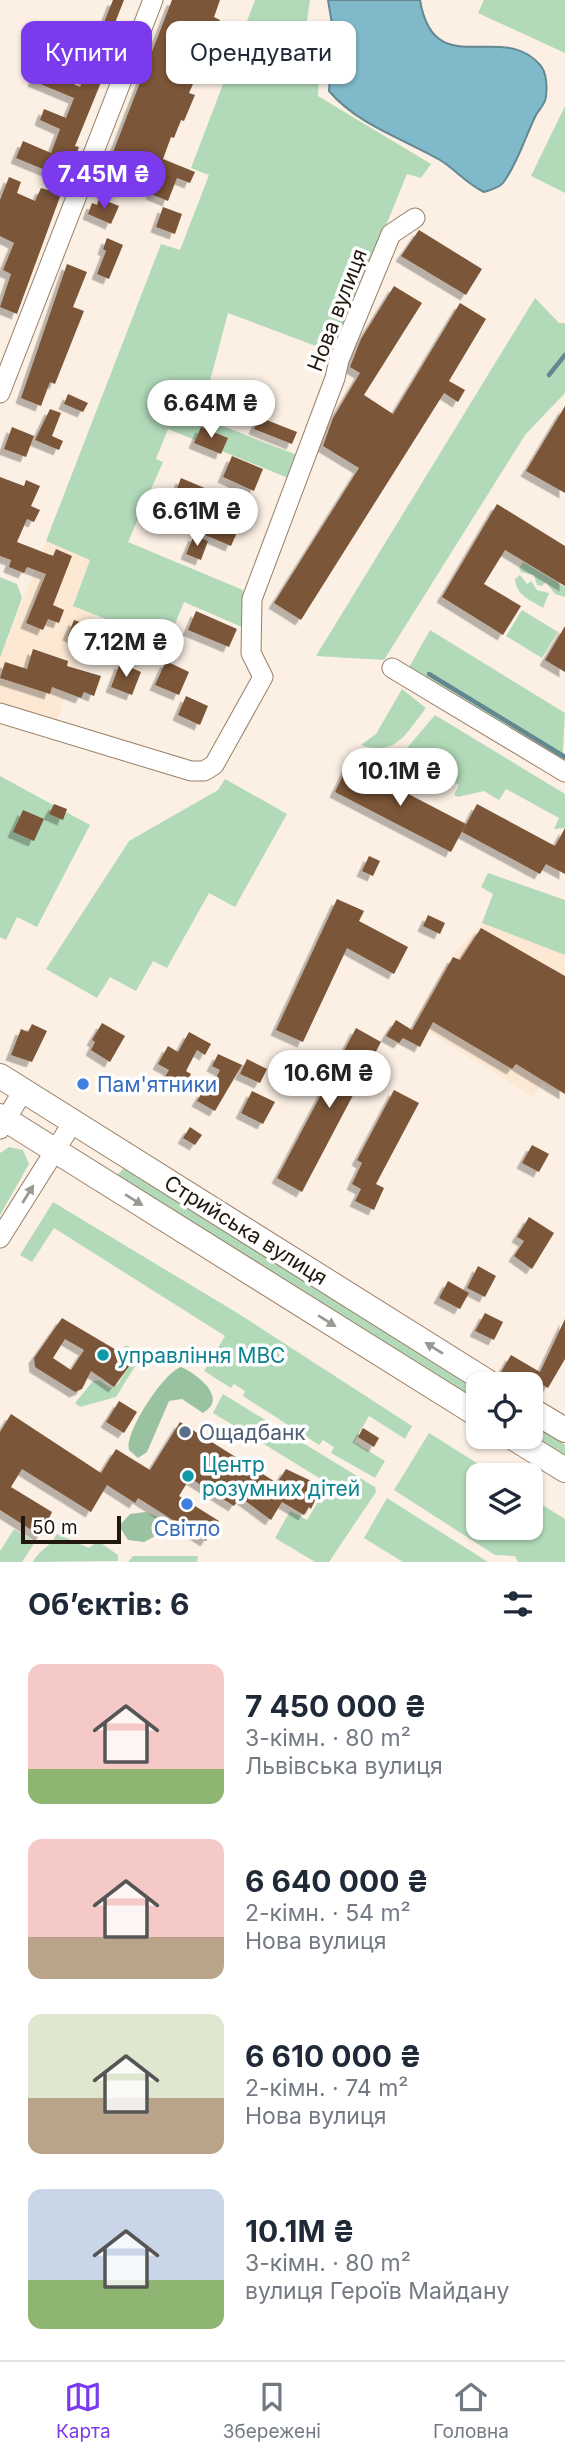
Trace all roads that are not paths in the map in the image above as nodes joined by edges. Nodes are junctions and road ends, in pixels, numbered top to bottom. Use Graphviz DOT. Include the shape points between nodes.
graph roads {
  1 [pos="153,0"];
  2 [pos="415,218"];
  3 [pos="0,393"];
  4 [pos="392,667"];
  5 [pos="0,713"];
  6 [pos="565,772"];
  7 [pos="0,1076"];
  8 [pos="23,1091"];
  9 [pos="2,1121"];
  10 [pos="74,1122"];
  11 [pos="56,1150"];
  12 [pos="127,1156"];
  13 [pos="109,1184"];
  14 [pos="0,1238"];
  15 [pos="473,1372"];
  16 [pos="466,1407"];
  17 [pos="543,1417"];
  18 [pos="565,1430"];
  19 [pos="531,1449"];
  20 [pos="565,1470"];
  1 -- 3 [label="street"];
  2 -- 5 [label="street, Нова вулиця" via="391,234 339,360 252,598 251,653 263,677 214,765 191,771"];
  4 -- 6 [label="street"];
  7 -- 8 [label="main road, Стрийська вулиця"];
  8 -- 9 [label="street"];
  8 -- 10 [label="main road, Стрийська вулиця"];
  9 -- 11 [label="main road, Стрийська вулиця"];
  10 -- 11 [label="street"];
  10 -- 12 [label="main road, Стрийська вулиця"];
  11 -- 13 [label="main road, Стрийська вулиця"];
  14 -- 11 [label="street, one-way"];
  12 -- 13 [label="main road" via="113,1166"];
  15 -- 12 [label="main road, Стрийська вулиця, one-way"];
  13 -- 16 [label="main road, Стрийська вулиця, one-way"];
  17 -- 18 [label="main road"];
  19 -- 20 [label="main road"];
}
